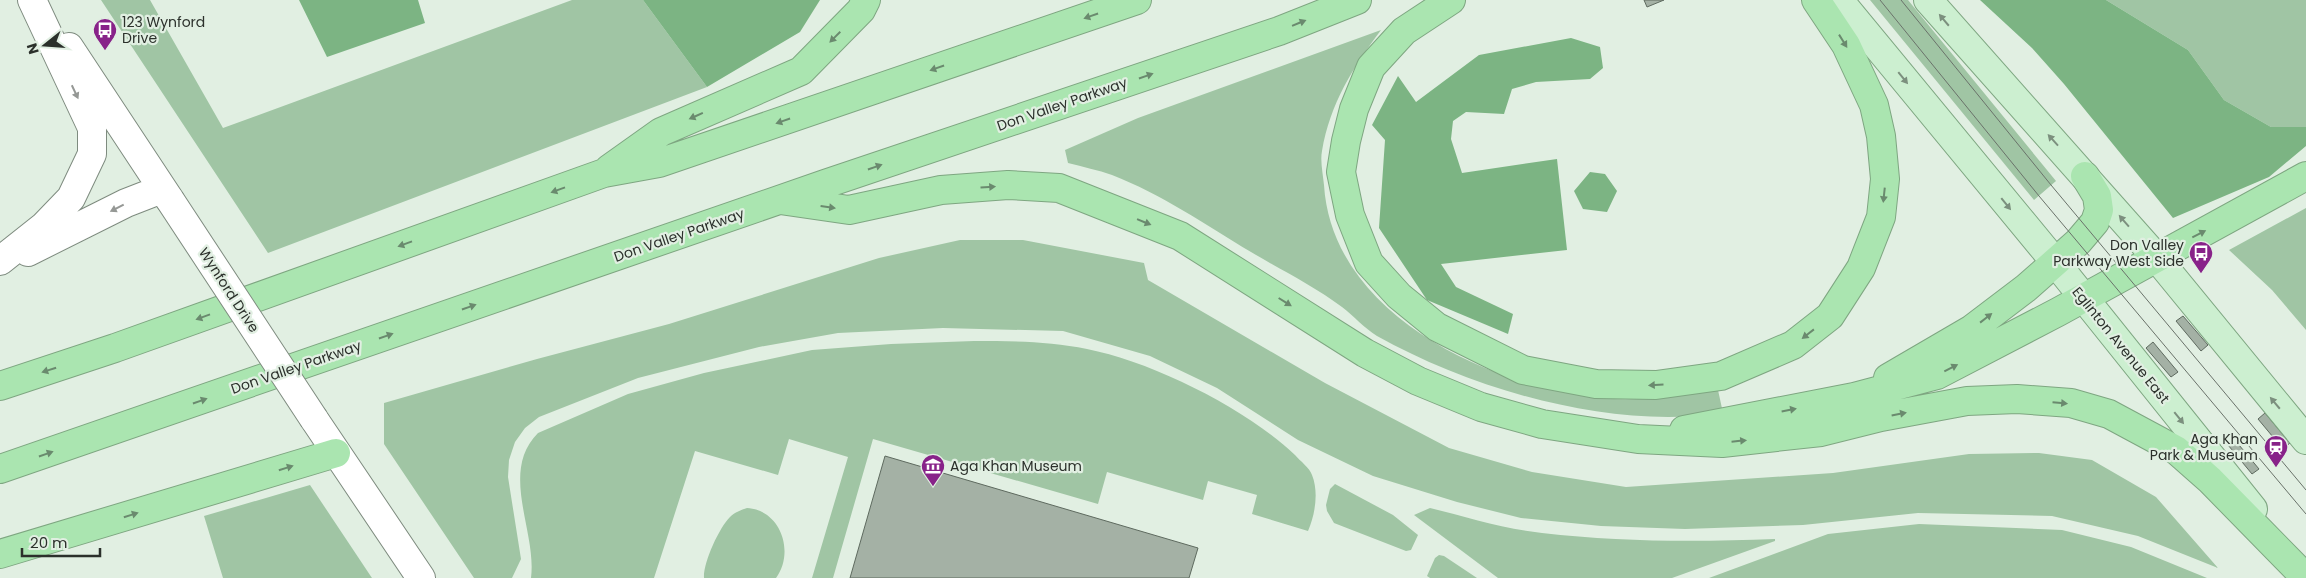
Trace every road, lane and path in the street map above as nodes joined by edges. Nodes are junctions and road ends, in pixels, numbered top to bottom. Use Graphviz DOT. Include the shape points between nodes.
graph roads {
  1 [pos="32,0"];
  2 [pos="39,0"];
  3 [pos="866,0"];
  4 [pos="1137,0"];
  5 [pos="1357,0"];
  6 [pos="1451,0"];
  7 [pos="1816,0"];
  8 [pos="1839,0"];
  9 [pos="1928,0"];
  10 [pos="604,173"];
  11 [pos="2085,176"];
  12 [pos="2306,176"];
  13 [pos="166,194"];
  14 [pos="780,200"];
  15 [pos="2156,257"];
  16 [pos="0,261"];
  17 [pos="2055,262"];
  18 [pos="0,266"];
  19 [pos="2083,298"];
  20 [pos="0,386"];
  21 [pos="1854,397"];
  22 [pos="1638,439"];
  23 [pos="2306,440"];
  24 [pos="336,453"];
  25 [pos="0,469"];
  26 [pos="0,554"];
  27 [pos="2306,577"];
  28 [pos="421,578"];
  1 -- 16 [label="street, one-way" via="92,128 92,154 71,198 44,226"];
  2 -- 13 [label="street, Wynford Drive"];
  3 -- 10 [label="highway, one-way" via="861,10 801,71 661,132"];
  4 -- 10 [label="highway, one-way" via="659,163"];
  14 -- 5 [label="highway, Don Valley Parkway, one-way" via="1279,31"];
  7 -- 6 [label="highway, one-way" via="1846,45 1874,105 1881,136 1885,179 1881,217 1861,268 1830,316 1793,346 1721,376 1656,385 1596,384 1522,370 1437,327 1399,296 1369,263 1350,215 1342,172 1354,109 1371,67 1404,31"];
  8 -- 17 [label="main road, Eglinton Avenue East, one-way"];
  11 -- 9 [label="main road, one-way"];
  10 -- 20 [label="highway, one-way" via="116,348"];
  15 -- 11 [label="main road, one-way"];
  11 -- 17 [label="highway" via="2097,196 2096,222"];
  15 -- 12 [label="highway, one-way"];
  13 -- 18 [label="street, one-way" via="126,203"];
  13 -- 24 [label="street, Wynford Drive, bridge"];
  14 -- 22 [label="highway, one-way" via="849,210 941,190 1008,185 1059,188 1180,236 1365,353 1418,381 1481,407 1542,424"];
  25 -- 14 [label="highway, Don Valley Parkway, one-way"];
  15 -- 19 [label="highway"];
  23 -- 15 [label="main road, one-way"];
  17 -- 19 [label="main road, Eglinton Avenue East"];
  21 -- 17 [label="highway, one-way" via="1972,330"];
  21 -- 19 [label="highway, one-way" via="1937,375"];
  19 -- 27 [label="main road, Eglinton Avenue East, one-way"];
  22 -- 21 [label="highway, one-way"];
  22 -- 27 [label="highway, one-way" via="1722,443 1821,432 1967,401 2017,399 2070,404 2109,414 2176,450"];
  26 -- 24 [label="highway, one-way"];
  24 -- 28 [label="street, Wynford Drive"];
}
